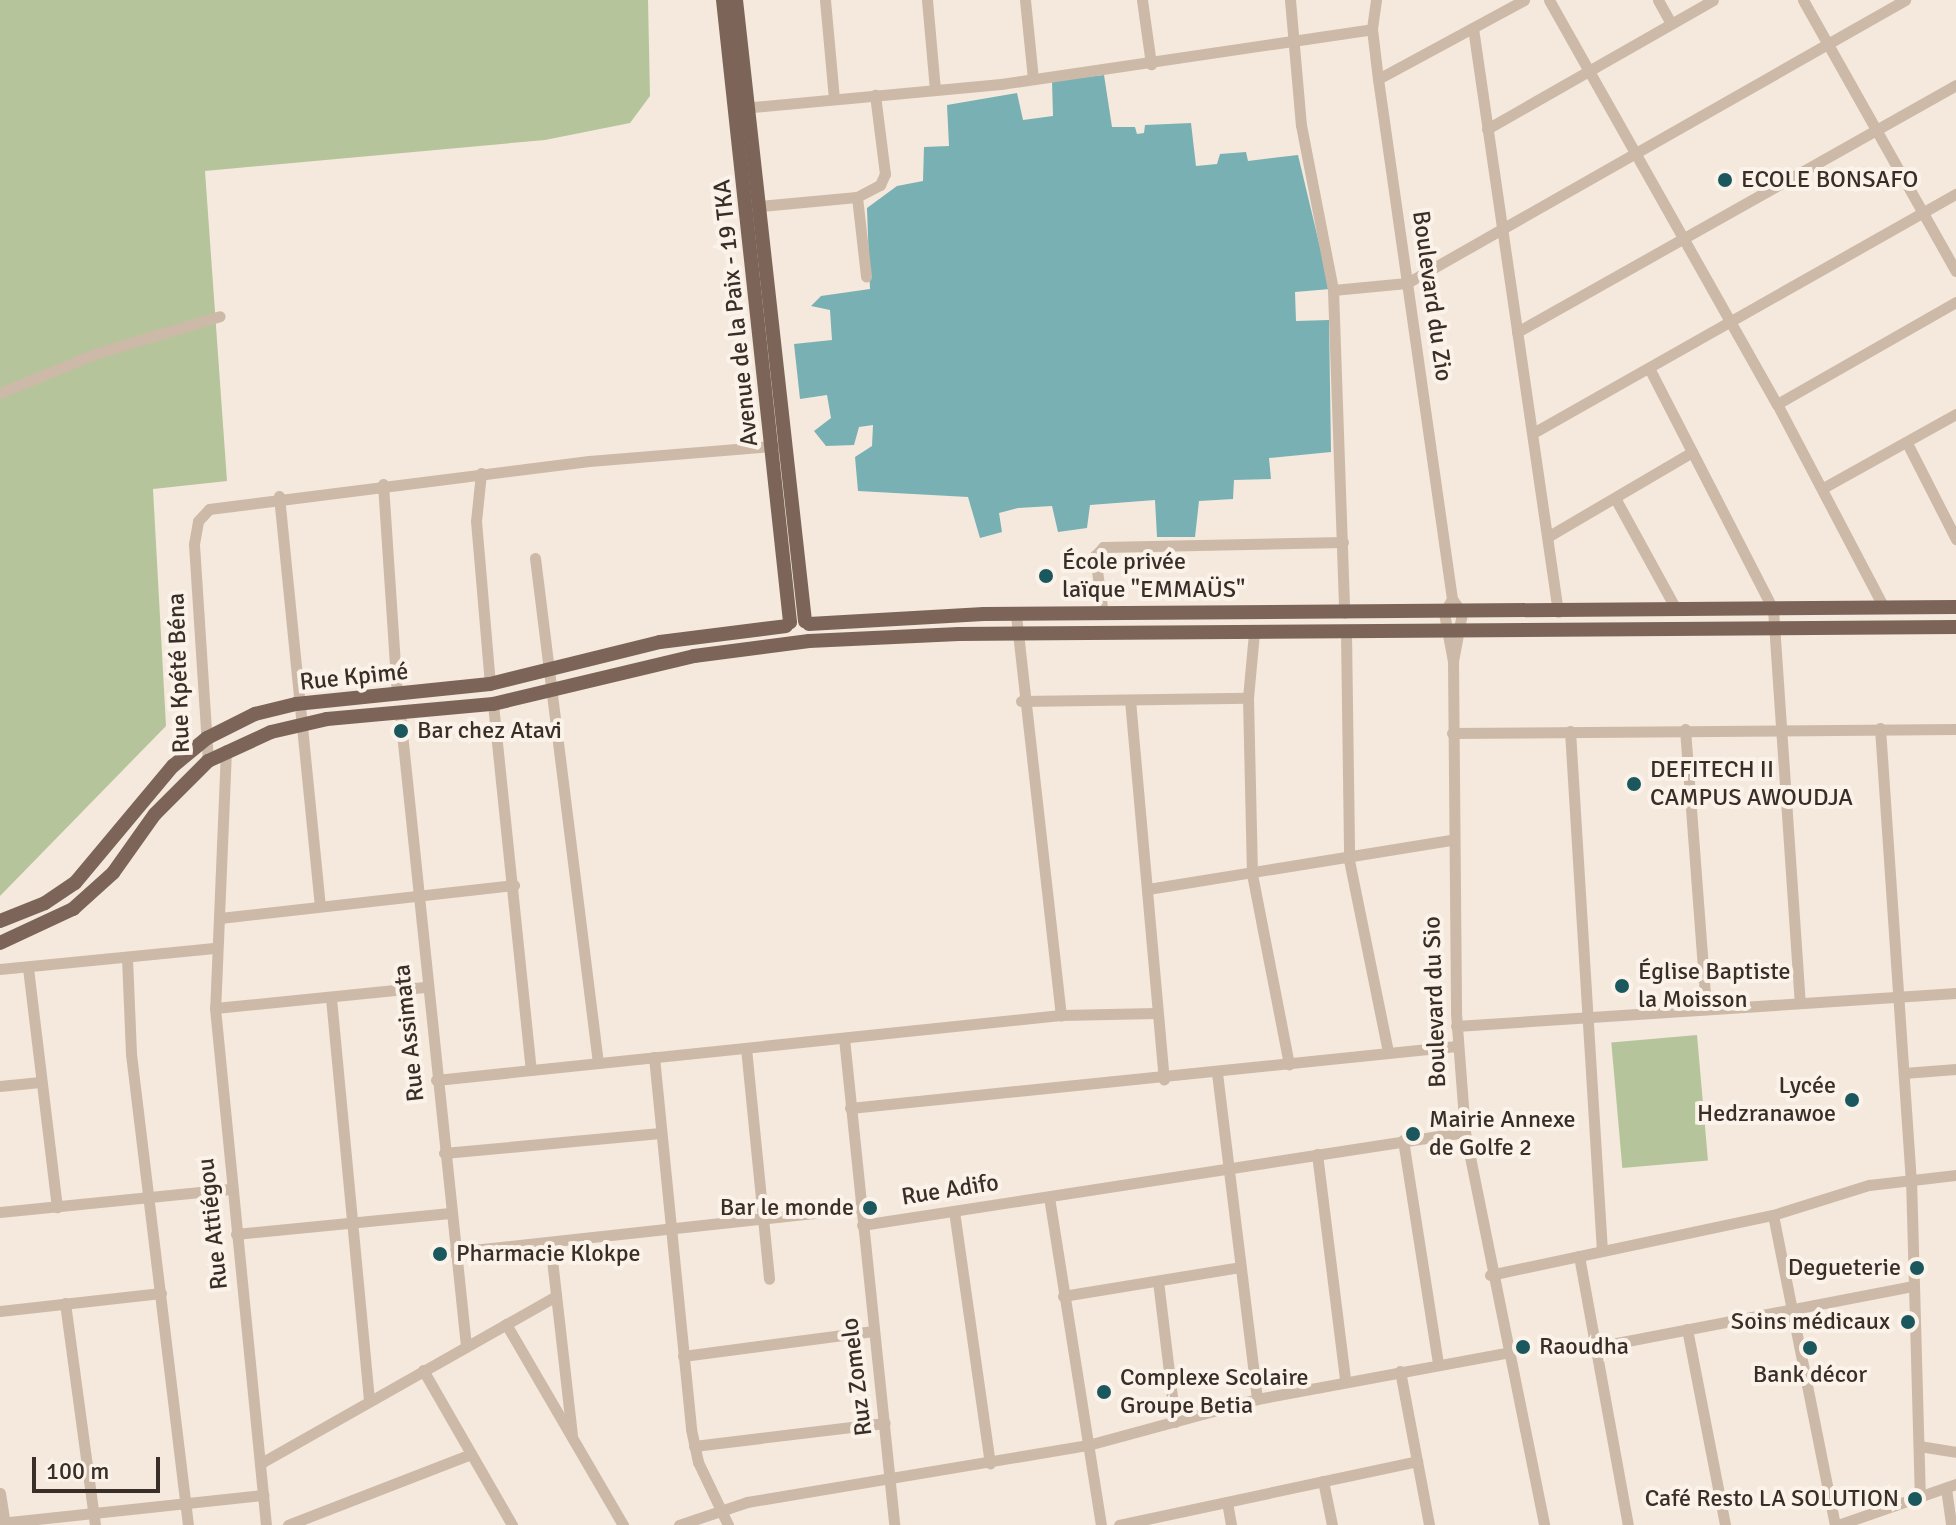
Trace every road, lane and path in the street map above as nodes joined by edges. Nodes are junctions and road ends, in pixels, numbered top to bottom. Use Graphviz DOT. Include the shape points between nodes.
graph roads {
  1 [pos="723,0"];
  2 [pos="736,0"];
  3 [pos="825,0"];
  4 [pos="927,0"];
  5 [pos="1025,0"];
  6 [pos="1142,0"];
  7 [pos="1290,0"];
  8 [pos="1376,0"];
  9 [pos="1524,0"];
  10 [pos="1549,0"];
  11 [pos="1658,0"];
  12 [pos="1713,0"];
  13 [pos="1803,0"];
  14 [pos="1905,0"];
  15 [pos="1671,23"];
  16 [pos="1473,28"];
  17 [pos="1372,29"];
  18 [pos="1291,41"];
  19 [pos="1827,43"];
  20 [pos="1151,64"];
  21 [pos="1590,74"];
  22 [pos="1033,79"];
  23 [pos="1378,79"];
  24 [pos="1956,85"];
  25 [pos="935,89"];
  26 [pos="875,95"];
  27 [pos="834,99"];
  28 [pos="742,108"];
  29 [pos="1487,129"];
  30 [pos="1876,130"];
  31 [pos="1636,154"];
  32 [pos="1956,194"];
  33 [pos="857,197"];
  34 [pos="760,206"];
  35 [pos="1923,213"];
  36 [pos="1504,233"];
  37 [pos="1681,236"];
  38 [pos="1956,271"];
  39 [pos="866,276"];
  40 [pos="1407,283"];
  41 [pos="1333,290"];
  42 [pos="1956,302"];
  43 [pos="220,316"];
  44 [pos="1728,320"];
  45 [pos="1517,332"];
  46 [pos="1649,368"];
  47 [pos="0,393"];
  48 [pos="1777,404"];
  49 [pos="1956,414"];
  50 [pos="1533,433"];
  51 [pos="1907,443"];
  52 [pos="773,446"];
  53 [pos="1692,452"];
  54 [pos="481,473"];
  55 [pos="383,484"];
  56 [pos="1823,488"];
  57 [pos="279,496"];
  58 [pos="1615,498"];
  59 [pos="1955,532"];
  60 [pos="1549,536"];
  61 [pos="1343,542"];
  62 [pos="535,558"];
  63 [pos="1452,599"];
  64 [pos="1956,607"];
  65 [pos="1884,608"];
  66 [pos="1676,609"];
  67 [pos="1773,609"];
  68 [pos="1558,612"];
  69 [pos="1344,613"];
  70 [pos="1444,613"];
  71 [pos="1462,613"];
  72 [pos="1103,614"];
  73 [pos="1016,615"];
  74 [pos="797,623"];
  75 [pos="1956,627"];
  76 [pos="1776,629"];
  77 [pos="1346,632"];
  78 [pos="1445,632"];
  79 [pos="1462,632"];
  80 [pos="1254,633"];
  81 [pos="1014,635"];
  82 [pos="809,641"];
  83 [pos="790,643"];
  84 [pos="1453,661"];
  85 [pos="547,671"];
  86 [pos="490,684"];
  87 [pos="550,690"];
  88 [pos="397,695"];
  89 [pos="1248,698"];
  90 [pos="1130,700"];
  91 [pos="1021,701"];
  92 [pos="296,704"];
  93 [pos="493,704"];
  94 [pos="400,714"];
  95 [pos="298,723"];
  96 [pos="1785,727"];
  97 [pos="1880,728"];
  98 [pos="1685,729"];
  99 [pos="1956,729"];
  100 [pos="1570,731"];
  101 [pos="1452,733"];
  102 [pos="207,738"];
  103 [pos="226,750"];
  104 [pos="208,761"];
  105 [pos="1452,840"];
  106 [pos="1349,860"];
  107 [pos="1252,874"];
  108 [pos="514,885"];
  109 [pos="1148,889"];
  110 [pos="417,895"];
  111 [pos="320,906"];
  112 [pos="220,918"];
  113 [pos="0,921"];
  114 [pos="0,943"];
  115 [pos="214,948"];
  116 [pos="127,958"];
  117 [pos="28,968"];
  118 [pos="0,969"];
  119 [pos="427,987"];
  120 [pos="1956,993"];
  121 [pos="331,998"];
  122 [pos="1900,998"];
  123 [pos="1800,1003"];
  124 [pos="215,1008"];
  125 [pos="1706,1009"];
  126 [pos="1156,1013"];
  127 [pos="1061,1015"];
  128 [pos="1589,1018"];
  129 [pos="1456,1026"];
  130 [pos="844,1038"];
  131 [pos="1457,1046"];
  132 [pos="746,1048"];
  133 [pos="1388,1052"];
  134 [pos="654,1057"];
  135 [pos="598,1063"];
  136 [pos="1289,1064"];
  137 [pos="1956,1069"];
  138 [pos="531,1070"];
  139 [pos="1217,1073"];
  140 [pos="1904,1073"];
  141 [pos="1164,1079"];
  142 [pos="436,1080"];
  143 [pos="40,1082"];
  144 [pos="0,1086"];
  145 [pos="850,1108"];
  146 [pos="1465,1132"];
  147 [pos="660,1133"];
  148 [pos="1403,1140"];
  149 [pos="444,1153"];
  150 [pos="1317,1154"];
  151 [pos="1229,1168"];
  152 [pos="1956,1175"];
  153 [pos="1911,1178"];
  154 [pos="230,1189"];
  155 [pos="152,1197"];
  156 [pos="1049,1197"];
  157 [pos="57,1207"];
  158 [pos="860,1208"];
  159 [pos="954,1211"];
  160 [pos="0,1212"];
  161 [pos="450,1213"];
  162 [pos="1773,1215"];
  163 [pos="763,1220"];
  164 [pos="350,1223"];
  165 [pos="862,1225"];
  166 [pos="670,1230"];
  167 [pos="236,1234"];
  168 [pos="550,1242"];
  169 [pos="1602,1251"];
  170 [pos="454,1252"];
  171 [pos="1579,1256"];
  172 [pos="1240,1267"];
  173 [pos="1490,1275"];
  174 [pos="769,1279"];
  175 [pos="1158,1281"];
  176 [pos="1912,1286"];
  177 [pos="161,1293"];
  178 [pos="556,1296"];
  179 [pos="1063,1296"];
  180 [pos="65,1303"];
  181 [pos="1790,1309"];
  182 [pos="0,1311"];
  183 [pos="506,1324"];
  184 [pos="1687,1329"];
  185 [pos="873,1331"];
  186 [pos="466,1346"];
  187 [pos="1596,1347"];
  188 [pos="1506,1353"];
  189 [pos="683,1356"];
  190 [pos="1438,1364"];
  191 [pos="423,1370"];
  192 [pos="1400,1371"];
  193 [pos="1345,1380"];
  194 [pos="1257,1399"];
  195 [pos="369,1400"];
  196 [pos="1175,1422"];
  197 [pos="885,1423"];
  198 [pos="573,1442"];
  199 [pos="1088,1445"];
  200 [pos="694,1446"];
  201 [pos="1919,1446"];
  202 [pos="1956,1452"];
  203 [pos="471,1454"];
  204 [pos="1417,1461"];
  205 [pos="261,1463"];
  206 [pos="990,1463"];
  207 [pos="890,1477"];
  208 [pos="1323,1481"];
  209 [pos="1951,1486"];
  210 [pos="0,1493"];
  211 [pos="264,1495"];
  212 [pos="1920,1497"];
  213 [pos="1227,1502"];
  214 [pos="187,1503"];
  215 [pos="723,1508"];
  216 [pos="94,1519"];
  217 [pos="8,1523"];
  218 [pos="188,1525"];
  219 [pos="266,1525"];
  220 [pos="288,1525"];
  221 [pos="511,1525"];
  222 [pos="623,1525"];
  223 [pos="679,1525"];
  224 [pos="728,1525"];
  225 [pos="894,1525"];
  226 [pos="1101,1525"];
  227 [pos="1119,1525"];
  228 [pos="1231,1525"];
  229 [pos="1332,1525"];
  230 [pos="1429,1525"];
  231 [pos="1544,1525"];
  232 [pos="1628,1525"];
  233 [pos="1725,1525"];
  234 [pos="1836,1525"];
  235 [pos="1951,1525"];
  1 -- 28 [label="main road, Avenue de la Paix - 19 TKA"];
  2 -- 28 [label="main road"];
  3 -- 27 [label="street"];
  4 -- 25 [label="street"];
  5 -- 22 [label="street"];
  6 -- 20 [label="street"];
  7 -- 18 [label="street"];
  8 -- 17 [label="street, Boulevard du Zio"];
  9 -- 16 [label="street"];
  10 -- 21 [label="street"];
  11 -- 15 [label="street"];
  12 -- 15 [label="street"];
  13 -- 19 [label="street"];
  14 -- 19 [label="street"];
  15 -- 21 [label="street"];
  16 -- 23 [label="street"];
  16 -- 29 [label="street"];
  17 -- 18 [label="street"];
  17 -- 23 [label="street, Boulevard du Zio"];
  18 -- 20 [label="street"];
  18 -- 41 [label="street"];
  19 -- 30 [label="street"];
  19 -- 31 [label="street"];
  20 -- 22 [label="street"];
  21 -- 29 [label="street"];
  21 -- 31 [label="street"];
  22 -- 25 [label="street"];
  23 -- 40 [label="street, Boulevard du Zio"];
  24 -- 30 [label="street"];
  25 -- 26 [label="street"];
  26 -- 27 [label="street"];
  26 -- 33 [label="street" via="885,174 880,185"];
  27 -- 28 [label="street"];
  28 -- 34 [label="main road"];
  28 -- 52 [label="main road, Avenue de la Paix - 19 TKA"];
  29 -- 36 [label="street"];
  30 -- 35 [label="street"];
  30 -- 37 [label="street"];
  31 -- 36 [label="street"];
  31 -- 37 [label="street"];
  32 -- 35 [label="street"];
  33 -- 34 [label="street"];
  33 -- 39 [label="street"];
  34 -- 74 [label="main road"];
  35 -- 38 [label="street"];
  35 -- 44 [label="street"];
  36 -- 40 [label="street"];
  36 -- 45 [label="street"];
  37 -- 44 [label="street"];
  37 -- 45 [label="street"];
  40 -- 41 [label="street"];
  40 -- 63 [label="street, Boulevard du Zio"];
  41 -- 61 [label="street"];
  42 -- 48 [label="street"];
  43 -- 47 [label="street" via="121,345"];
  44 -- 46 [label="street"];
  44 -- 48 [label="street"];
  45 -- 50 [label="street"];
  46 -- 50 [label="street"];
  46 -- 53 [label="street"];
  48 -- 56 [label="street"];
  49 -- 51 [label="street"];
  50 -- 60 [label="street"];
  51 -- 56 [label="street"];
  51 -- 59 [label="street"];
  52 -- 54 [label="street"];
  52 -- 74 [label="main road, Avenue de la Paix - 19 TKA"];
  53 -- 58 [label="street"];
  53 -- 67 [label="street"];
  54 -- 55 [label="street"];
  54 -- 86 [label="street" via="476,521"];
  55 -- 57 [label="street"];
  55 -- 88 [label="street"];
  56 -- 65 [label="street"];
  57 -- 92 [label="street"];
  57 -- 102 [label="street, Rue Kpété Béna" via="204,513 194,544"];
  58 -- 60 [label="street"];
  58 -- 66 [label="street"];
  60 -- 68 [label="street"];
  61 -- 69 [label="street"];
  61 -- 72 [label="street" via="1103,547 1095,556"];
  62 -- 85 [label="street"];
  63 -- 70 [label="street"];
  63 -- 71 [label="street, Boulevard du Zio"];
  64 -- 65 [label="main road, Rue Kpimé"];
  65 -- 67 [label="main road, Rue Kpimé"];
  66 -- 67 [label="main road, Rue Kpimé"];
  66 -- 68 [label="main road, Rue Kpimé"];
  67 -- 76 [label="street"];
  68 -- 71 [label="main road, Rue Kpimé"];
  69 -- 70 [label="main road, Rue Kpimé"];
  69 -- 72 [label="main road, Rue Kpimé"];
  70 -- 71 [label="main road, Rue Kpimé"];
  70 -- 78 [label="street, Boulevard du Sio"];
  71 -- 79 [label="street, Boulevard du Sio"];
  72 -- 73 [label="main road, Rue Kpimé"];
  73 -- 74 [label="main road, Rue Kpimé"];
  73 -- 81 [label="street"];
  74 -- 82 [label="main road"];
  74 -- 83 [label="main road"];
  74 -- 85 [label="main road, Rue Kpimé" via="660,642"];
  75 -- 76 [label="main road"];
  76 -- 79 [label="main road"];
  76 -- 96 [label="street"];
  77 -- 78 [label="main road"];
  77 -- 80 [label="main road"];
  77 -- 106 [label="street"];
  78 -- 79 [label="main road"];
  78 -- 84 [label="street, Boulevard du Sio"];
  79 -- 84 [label="street, Boulevard du Sio"];
  80 -- 81 [label="main road"];
  80 -- 89 [label="street"];
  81 -- 82 [label="main road"];
  81 -- 91 [label="street"];
  82 -- 83 [label="main road"];
  83 -- 87 [label="main road" via="661,662"];
  84 -- 101 [label="street, Boulevard du Sio"];
  85 -- 86 [label="main road, Rue Kpimé"];
  85 -- 87 [label="street"];
  86 -- 88 [label="main road, Rue Kpimé"];
  87 -- 93 [label="main road"];
  87 -- 135 [label="street"];
  88 -- 92 [label="main road, Rue Kpimé"];
  89 -- 90 [label="street"];
  89 -- 107 [label="street"];
  90 -- 91 [label="street"];
  90 -- 109 [label="street"];
  91 -- 127 [label="street"];
  92 -- 95 [label="street"];
  92 -- 102 [label="main road, Rue Kpimé" via="255,714"];
  93 -- 94 [label="main road"];
  93 -- 108 [label="street"];
  94 -- 95 [label="main road"];
  94 -- 110 [label="street, Rue Assimata"];
  95 -- 103 [label="main road"];
  95 -- 111 [label="street"];
  96 -- 97 [label="street"];
  96 -- 98 [label="street"];
  96 -- 123 [label="street"];
  97 -- 99 [label="street"];
  97 -- 122 [label="street"];
  98 -- 100 [label="street"];
  98 -- 125 [label="street"];
  100 -- 101 [label="street"];
  100 -- 128 [label="street"];
  101 -- 105 [label="street, Boulevard du Sio"];
  102 -- 104 [label="street, Rue Kpété Béna"];
  102 -- 113 [label="main road, Rue Kpimé" via="152,788 75,883 45,903"];
  103 -- 104 [label="main road"];
  103 -- 112 [label="street, Rue Attiégou"];
  104 -- 114 [label="main road, Rue Kpété Béna" via="155,814 98,889 53,920"];
  105 -- 106 [label="street"];
  105 -- 129 [label="street, Boulevard du Sio"];
  106 -- 107 [label="street"];
  106 -- 133 [label="street"];
  107 -- 109 [label="street"];
  107 -- 136 [label="street"];
  108 -- 110 [label="street"];
  108 -- 138 [label="street"];
  109 -- 126 [label="street"];
  110 -- 111 [label="street"];
  110 -- 119 [label="street, Rue Assimata"];
  111 -- 112 [label="street"];
  112 -- 115 [label="street, Rue Attiégou"];
  115 -- 116 [label="street"];
  115 -- 124 [label="street, Rue Attiégou"];
  116 -- 117 [label="street"];
  116 -- 155 [label="street" via="130,1042"];
  117 -- 118 [label="street"];
  117 -- 143 [label="street"];
  119 -- 121 [label="street"];
  119 -- 142 [label="street, Rue Assimata"];
  120 -- 122 [label="street"];
  121 -- 124 [label="street"];
  121 -- 164 [label="street"];
  122 -- 123 [label="street"];
  122 -- 140 [label="street"];
  123 -- 125 [label="street"];
  124 -- 154 [label="street, Rue Attiégou"];
  125 -- 128 [label="street"];
  126 -- 127 [label="street"];
  126 -- 141 [label="street"];
  127 -- 130 [label="street"];
  128 -- 129 [label="street"];
  128 -- 169 [label="street"];
  129 -- 131 [label="street, Boulevard du Sio"];
  130 -- 132 [label="street"];
  130 -- 145 [label="street"];
  131 -- 133 [label="street"];
  131 -- 146 [label="street, Boulevard du Sio"];
  132 -- 134 [label="street"];
  132 -- 163 [label="street"];
  133 -- 136 [label="street"];
  134 -- 135 [label="street"];
  134 -- 147 [label="street"];
  135 -- 138 [label="street"];
  136 -- 139 [label="street"];
  137 -- 140 [label="street"];
  138 -- 142 [label="street"];
  139 -- 141 [label="street"];
  139 -- 151 [label="street"];
  140 -- 153 [label="street"];
  141 -- 145 [label="street"];
  142 -- 149 [label="street, Rue Assimata"];
  143 -- 144 [label="street"];
  143 -- 157 [label="street"];
  145 -- 158 [label="street"];
  146 -- 148 [label="street, Rue Adifo"];
  146 -- 173 [label="street, Boulevard du Sio"];
  147 -- 149 [label="street"];
  147 -- 166 [label="street"];
  148 -- 150 [label="street, Rue Adifo"];
  148 -- 190 [label="street"];
  149 -- 161 [label="street, Rue Assimata"];
  150 -- 151 [label="street, Rue Adifo"];
  150 -- 193 [label="street"];
  151 -- 156 [label="street, Rue Adifo"];
  151 -- 172 [label="street"];
  152 -- 153 [label="street"];
  153 -- 162 [label="street"];
  153 -- 176 [label="street"];
  154 -- 155 [label="street"];
  154 -- 167 [label="street, Rue Attiégou"];
  155 -- 157 [label="street"];
  155 -- 177 [label="street"];
  156 -- 159 [label="street, Rue Adifo"];
  156 -- 179 [label="street"];
  157 -- 160 [label="street"];
  158 -- 163 [label="street"];
  158 -- 165 [label="street"];
  159 -- 165 [label="street, Rue Adifo"];
  159 -- 206 [label="street"];
  161 -- 164 [label="street"];
  161 -- 170 [label="street, Rue Assimata"];
  162 -- 169 [label="street"];
  162 -- 181 [label="street"];
  163 -- 166 [label="street"];
  163 -- 174 [label="street"];
  164 -- 167 [label="street"];
  164 -- 195 [label="street"];
  165 -- 185 [label="street, Ruz Zomelo"];
  166 -- 168 [label="street"];
  166 -- 189 [label="street"];
  167 -- 205 [label="street, Rue Attiégou"];
  168 -- 170 [label="street"];
  168 -- 178 [label="street"];
  169 -- 171 [label="street"];
  170 -- 186 [label="street, Rue Assimata"];
  171 -- 173 [label="street"];
  171 -- 187 [label="street"];
  172 -- 175 [label="street"];
  172 -- 194 [label="street"];
  173 -- 188 [label="street, Boulevard du Sio"];
  175 -- 179 [label="street"];
  175 -- 196 [label="street"];
  176 -- 181 [label="street"];
  176 -- 201 [label="street"];
  177 -- 180 [label="street"];
  177 -- 214 [label="street"];
  178 -- 183 [label="street"];
  178 -- 198 [label="street"];
  179 -- 199 [label="street"];
  180 -- 182 [label="street"];
  180 -- 216 [label="street"];
  181 -- 184 [label="street"];
  181 -- 234 [label="street"];
  183 -- 186 [label="street"];
  183 -- 198 [label="street"];
  184 -- 187 [label="street"];
  184 -- 233 [label="street"];
  185 -- 189 [label="street"];
  185 -- 197 [label="street, Ruz Zomelo"];
  186 -- 191 [label="street"];
  187 -- 232 [label="street"];
  188 -- 190 [label="street"];
  188 -- 231 [label="street, Boulevard du Sio"];
  189 -- 200 [label="street"];
  190 -- 192 [label="street"];
  191 -- 195 [label="street"];
  191 -- 203 [label="street"];
  192 -- 193 [label="street"];
  192 -- 204 [label="street"];
  193 -- 194 [label="street"];
  194 -- 196 [label="street"];
  195 -- 205 [label="street"];
  196 -- 199 [label="street"];
  197 -- 200 [label="street"];
  197 -- 207 [label="street, Ruz Zomelo"];
  198 -- 222 [label="street"];
  199 -- 206 [label="street"];
  199 -- 226 [label="street"];
  200 -- 215 [label="street"];
  201 -- 202 [label="street"];
  201 -- 212 [label="street"];
  203 -- 220 [label="street"];
  203 -- 221 [label="street"];
  204 -- 208 [label="street"];
  204 -- 230 [label="street"];
  205 -- 211 [label="street, Rue Attiégou"];
  206 -- 207 [label="street"];
  207 -- 215 [label="street"];
  207 -- 225 [label="street, Ruz Zomelo"];
  208 -- 213 [label="street"];
  208 -- 229 [label="street"];
  209 -- 212 [label="street"];
  209 -- 235 [label="street"];
  210 -- 217 [label="street"];
  211 -- 214 [label="street"];
  211 -- 219 [label="street, Rue Attiégou"];
  212 -- 234 [label="street"];
  213 -- 227 [label="street"];
  213 -- 228 [label="street"];
  214 -- 216 [label="street"];
  214 -- 218 [label="street"];
  215 -- 223 [label="street"];
  215 -- 224 [label="street"];
  216 -- 217 [label="street"];
}
